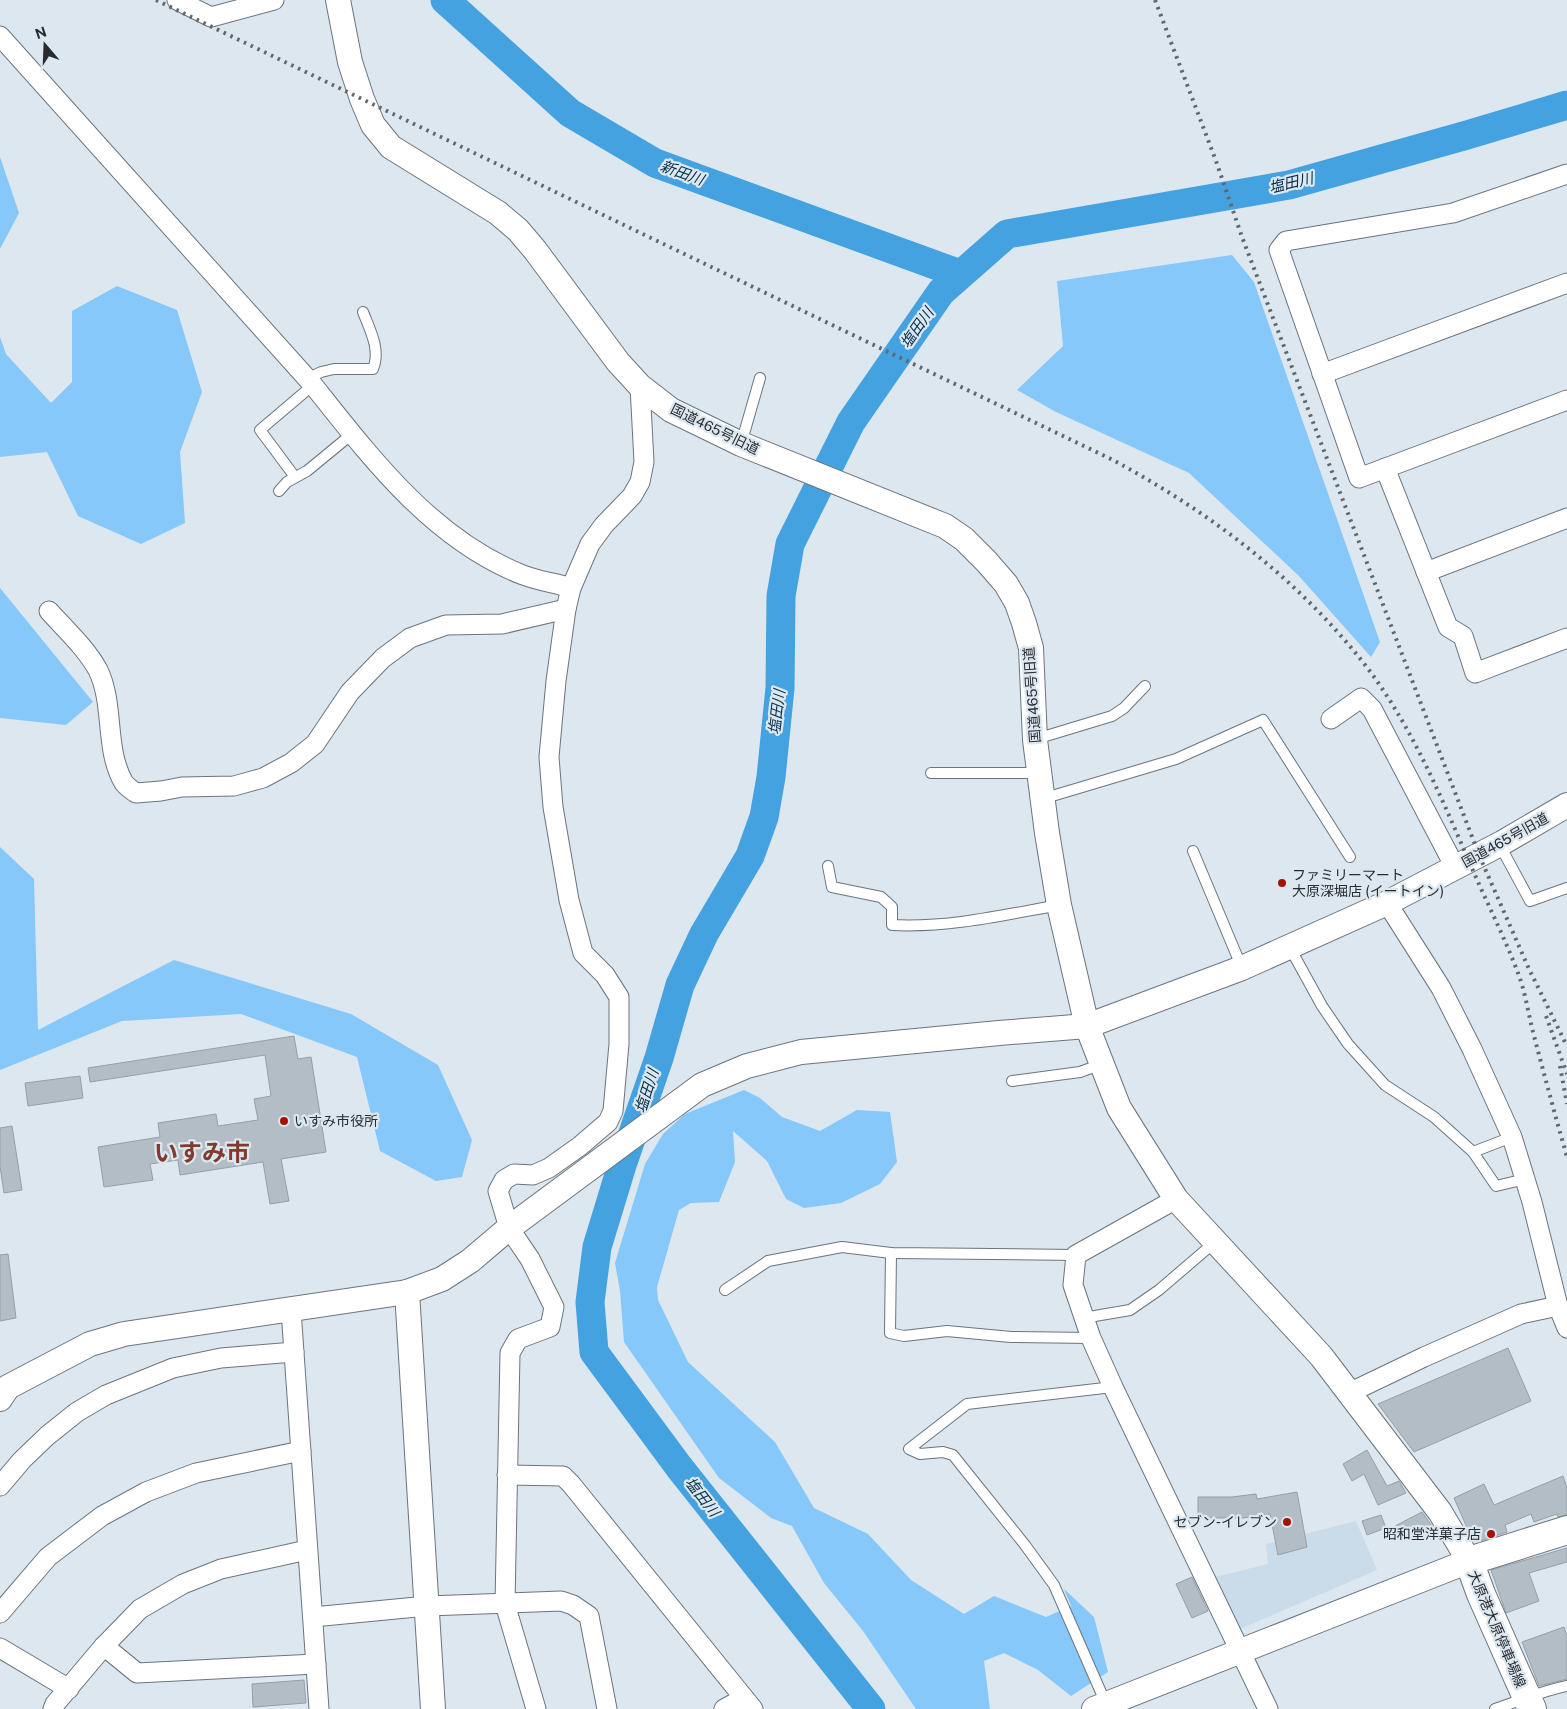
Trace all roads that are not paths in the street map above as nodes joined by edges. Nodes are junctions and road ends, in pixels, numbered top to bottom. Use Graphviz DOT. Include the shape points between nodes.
graph roads {
  1 [pos="177,0"];
  2 [pos="274,0"];
  3 [pos="338,0"];
  4 [pos="250,3"];
  5 [pos="0,36"];
  6 [pos="1567,174"];
  7 [pos="1567,283"];
  8 [pos="364,312"];
  9 [pos="1322,374"];
  10 [pos="760,378"];
  11 [pos="310,382"];
  12 [pos="640,386"];
  13 [pos="1567,400"];
  14 [pos="352,434"];
  15 [pos="741,444"];
  16 [pos="1385,468"];
  17 [pos="295,477"];
  18 [pos="279,491"];
  19 [pos="1567,518"];
  20 [pos="1426,572"];
  21 [pos="571,588"];
  22 [pos="566,609"];
  23 [pos="49,611"];
  24 [pos="1567,638"];
  25 [pos="1144,686"];
  26 [pos="1331,719"];
  27 [pos="1035,740"];
  28 [pos="931,773"];
  29 [pos="1039,773"];
  30 [pos="1042,798"];
  31 [pos="1565,805"];
  32 [pos="1192,851"];
  33 [pos="1504,853"];
  34 [pos="1350,858"];
  35 [pos="828,866"];
  36 [pos="1455,867"];
  37 [pos="1567,888"];
  38 [pos="1387,903"];
  39 [pos="1059,905"];
  40 [pos="1290,948"];
  41 [pos="1242,968"];
  42 [pos="1087,1026"];
  43 [pos="1102,1064"];
  44 [pos="1012,1081"];
  45 [pos="1512,1137"];
  46 [pos="1473,1152"];
  47 [pos="1525,1179"];
  48 [pos="1176,1199"];
  49 [pos="509,1228"];
  50 [pos="1215,1242"];
  51 [pos="891,1254"];
  52 [pos="1076,1255"];
  53 [pos="725,1290"];
  54 [pos="407,1292"];
  55 [pos="1558,1306"];
  56 [pos="291,1310"];
  57 [pos="1083,1318"];
  58 [pos="1567,1328"];
  59 [pos="1091,1338"];
  60 [pos="294,1352"];
  61 [pos="1113,1387"];
  62 [pos="3,1390"];
  63 [pos="1349,1393"];
  64 [pos="301,1451"];
  65 [pos="507,1475"];
  66 [pos="0,1486"];
  67 [pos="1567,1530"];
  68 [pos="306,1550"];
  69 [pos="1469,1561"];
  70 [pos="505,1604"];
  71 [pos="427,1606"];
  72 [pos="1,1610"];
  73 [pos="313,1617"];
  74 [pos="104,1646"];
  75 [pos="0,1648"];
  76 [pos="1240,1652"];
  77 [pos="316,1664"];
  78 [pos="1567,1686"];
  79 [pos="69,1689"];
  80 [pos="749,1704"];
  81 [pos="1529,1704"];
  82 [pos="1103,1707"];
  83 [pos="53,1709"];
  84 [pos="319,1709"];
  85 [pos="434,1709"];
  86 [pos="536,1709"];
  87 [pos="607,1709"];
  88 [pos="724,1709"];
  89 [pos="1268,1709"];
  90 [pos="1495,1709"];
  1 -- 4 [label="street" via="211,17"];
  2 -- 4 [label="street"];
  3 -- 12 [label="street, 国道465号旧道" via="350,62 373,125 391,147 498,213 518,230 618,362"];
  5 -- 11 [label="street"];
  6 -- 9 [label="street" via="1453,213 1286,241 1279,250"];
  7 -- 9 [label="street"];
  8 -- 11 [label="lane" via="375,347 373,369 334,369 321,372"];
  9 -- 16 [label="street" via="1358,478"];
  10 -- 15 [label="lane"];
  11 -- 14 [label="street"];
  11 -- 17 [label="lane" via="260,430"];
  12 -- 15 [label="street, 国道465号旧道" via="671,410"];
  12 -- 21 [label="street" via="644,462 640,482 632,496 590,544"];
  13 -- 16 [label="street"];
  14 -- 17 [label="lane" via="308,471"];
  14 -- 21 [label="street" via="420,509 454,537 524,575"];
  15 -- 27 [label="street, 国道465号旧道" via="945,526 986,561 1006,584 1016,603 1031,648"];
  16 -- 20 [label="street"];
  17 -- 18 [label="lane"];
  19 -- 20 [label="street"];
  20 -- 24 [label="street" via="1448,627 1463,636 1475,673"];
  21 -- 22 [label="street"];
  22 -- 23 [label="street" via="502,624 446,625 410,638 383,658 350,692 315,744 291,763 263,778 234,786 182,787 136,793 125,784 116,762 99,672"];
  22 -- 49 [label="street" via="550,757 553,807 569,900 583,953 606,975 619,997 613,1111 608,1122 548,1168 533,1175 514,1174 504,1180 498,1191"];
  25 -- 27 [label="lane" via="1112,716"];
  26 -- 36 [label="street" via="1361,698 1372,709"];
  27 -- 29 [label="street, 国道465号旧道"];
  28 -- 29 [label="lane"];
  29 -- 30 [label="street, 国道465号旧道"];
  30 -- 34 [label="lane" via="1176,759 1263,720"];
  30 -- 39 [label="street, 国道465号旧道"];
  31 -- 36 [label="street, 国道465号旧道"];
  32 -- 41 [label="lane"];
  33 -- 37 [label="lane" via="1530,901"];
  35 -- 39 [label="lane" via="832,887 881,896 892,906 892,926 970,921"];
  36 -- 38 [label="street, 国道465号旧道"];
  38 -- 40 [label="street, 国道465号旧道"];
  38 -- 45 [label="street" via="1441,988"];
  39 -- 42 [label="street, 国道465号旧道"];
  40 -- 41 [label="street, 国道465号旧道"];
  40 -- 46 [label="lane" via="1322,1006 1348,1044 1373,1072 1385,1085 1434,1117"];
  41 -- 42 [label="street, 国道465号旧道"];
  42 -- 43 [label="street"];
  42 -- 49 [label="street" via="801,1052 747,1066 702,1085"];
  43 -- 44 [label="lane" via="1080,1072"];
  43 -- 48 [label="street" via="1119,1108"];
  45 -- 46 [label="lane"];
  45 -- 47 [label="street"];
  46 -- 47 [label="lane" via="1496,1186"];
  47 -- 55 [label="street"];
  48 -- 50 [label="street"];
  48 -- 52 [label="street"];
  49 -- 54 [label="street" via="463,1266 442,1279"];
  49 -- 65 [label="street" via="554,1307 550,1326 518,1339 510,1353"];
  50 -- 57 [label="lane" via="1130,1310"];
  50 -- 63 [label="street" via="1321,1356"];
  51 -- 52 [label="lane"];
  51 -- 53 [label="lane" via="842,1247 768,1261"];
  51 -- 59 [label="lane" via="890,1333 904,1336 946,1331 1011,1337"];
  52 -- 57 [label="street" via="1073,1285"];
  54 -- 56 [label="street"];
  54 -- 71 [label="street"];
  55 -- 58 [label="street"];
  55 -- 63 [label="street" via="1521,1314"];
  56 -- 60 [label="street"];
  56 -- 62 [label="street" via="124,1334 90,1344"];
  57 -- 59 [label="street"];
  59 -- 61 [label="street"];
  60 -- 64 [label="street"];
  60 -- 66 [label="street" via="221,1358 173,1368 106,1395 76,1412 47,1436"];
  61 -- 76 [label="street"];
  61 -- 82 [label="lane" via="967,1404 910,1449 920,1454 943,1452 953,1455 1025,1545 1054,1585"];
  63 -- 69 [label="street" via="1440,1512"];
  64 -- 68 [label="street"];
  64 -- 72 [label="street" via="196,1473 146,1492 102,1516 48,1557"];
  65 -- 70 [label="street"];
  65 -- 80 [label="street" via="563,1476"];
  67 -- 69 [label="main road, 大原港大原停車場線"];
  68 -- 73 [label="street"];
  68 -- 74 [label="street" via="221,1569 183,1584 140,1610"];
  69 -- 76 [label="street"];
  69 -- 81 [label="main road, 大原港大原停車場線"];
  70 -- 71 [label="street"];
  70 -- 86 [label="street"];
  70 -- 87 [label="street" via="560,1601 589,1616"];
  71 -- 73 [label="street"];
  71 -- 85 [label="street"];
  73 -- 77 [label="street"];
  74 -- 77 [label="street" via="137,1673"];
  74 -- 79 [label="street"];
  75 -- 79 [label="street"];
  76 -- 82 [label="street"];
  76 -- 89 [label="street"];
  77 -- 84 [label="street"];
  78 -- 81 [label="lane" via="1546,1690"];
  79 -- 83 [label="street"];
  80 -- 88 [label="street"];
  81 -- 90 [label="lane"];
}
